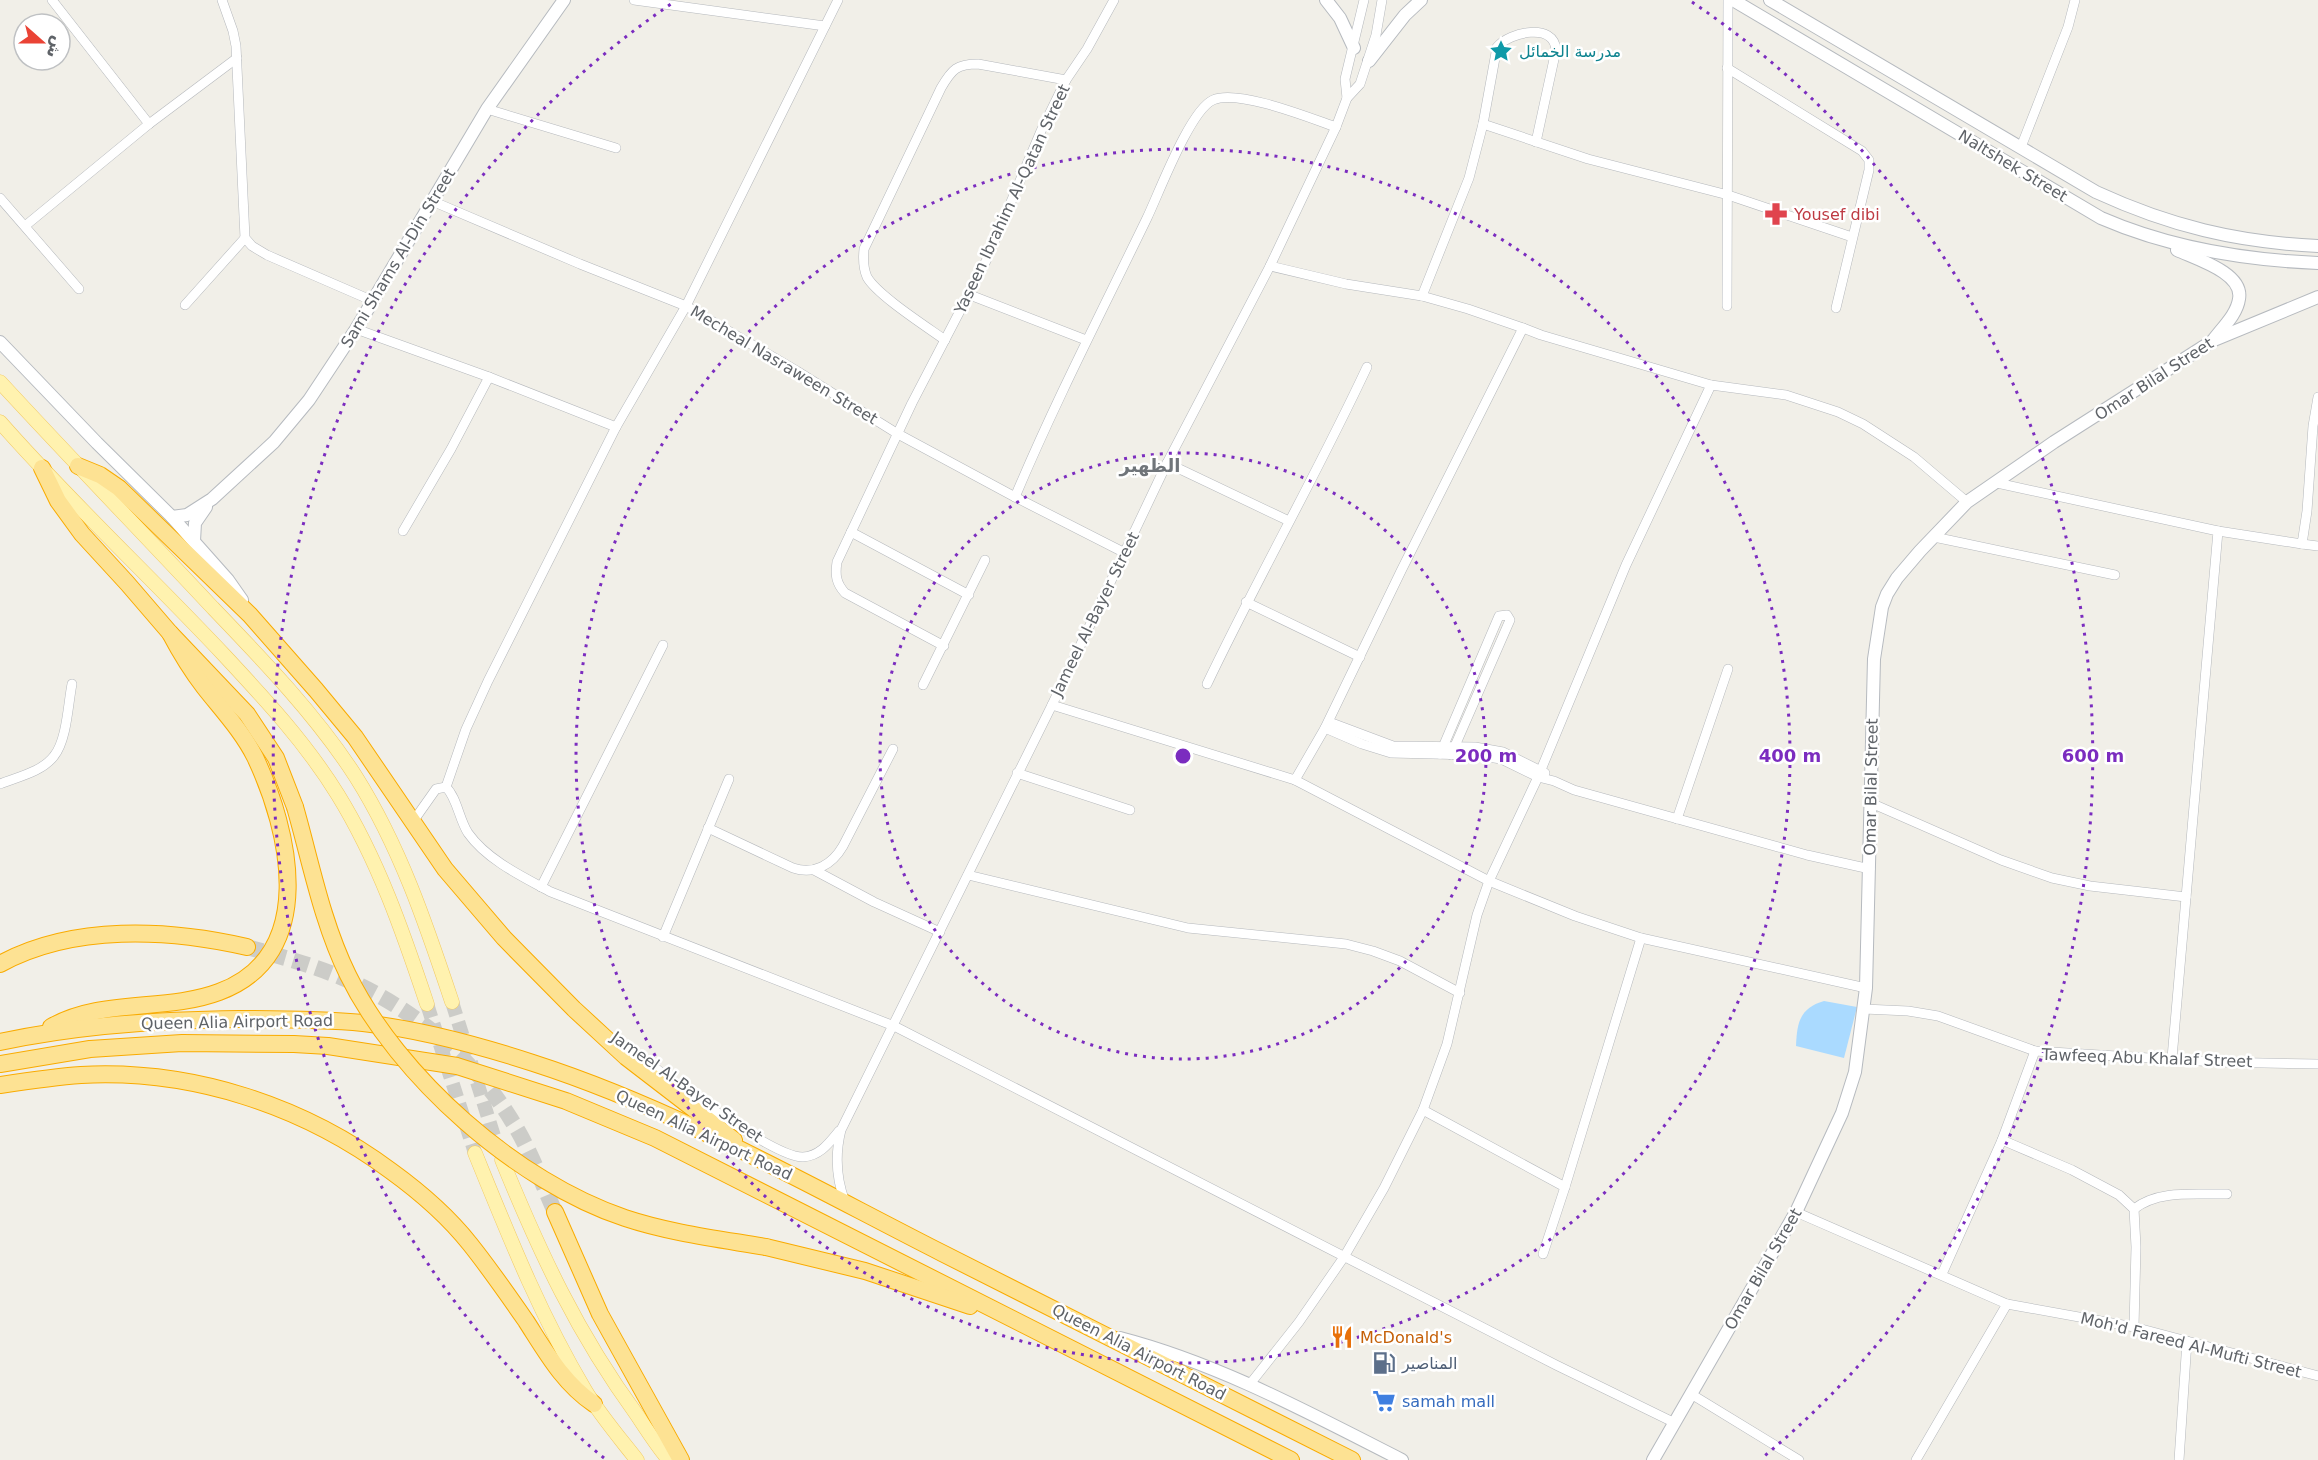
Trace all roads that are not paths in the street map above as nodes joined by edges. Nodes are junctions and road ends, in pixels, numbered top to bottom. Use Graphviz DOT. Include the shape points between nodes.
graph roads {
  1 [pos="52,0"];
  2 [pos="222,0"];
  3 [pos="564,0"];
  4 [pos="634,0"];
  5 [pos="838,0"];
  6 [pos="1114,0"];
  7 [pos="1326,0"];
  8 [pos="1364,0"];
  9 [pos="1382,0"];
  10 [pos="1421,0"];
  11 [pos="1728,0"];
  12 [pos="1733,0"];
  13 [pos="1770,0"];
  14 [pos="2075,0"];
  15 [pos="825,26"];
  16 [pos="1354,48"];
  17 [pos="237,58"];
  18 [pos="1369,61"];
  19 [pos="1727,68"];
  20 [pos="1066,80"];
  21 [pos="1347,98"];
  22 [pos="487,110"];
  23 [pos="149,124"];
  24 [pos="1483,124"];
  25 [pos="1336,127"];
  26 [pos="1536,142"];
  27 [pos="2021,147"];
  28 [pos="616,148"];
  29 [pos="1728,195"];
  30 [pos="0,198"];
  31 [pos="432,201"];
  32 [pos="25,226"];
  33 [pos="1852,237"];
  34 [pos="245,238"];
  35 [pos="2152,238"];
  36 [pos="2318,246"];
  37 [pos="2318,263"];
  38 [pos="1270,266"];
  39 [pos="79,289"];
  40 [pos="970,295"];
  41 [pos="1422,296"];
  42 [pos="2318,297"];
  43 [pos="373,301"];
  44 [pos="185,305"];
  45 [pos="686,306"];
  46 [pos="1727,306"];
  47 [pos="1836,308"];
  48 [pos="1523,328"];
  49 [pos="356,329"];
  50 [pos="945,340"];
  51 [pos="1086,340"];
  52 [pos="2214,340"];
  53 [pos="0,342"];
  54 [pos="1367,367"];
  55 [pos="489,377"];
  56 [pos="0,382"];
  57 [pos="1711,385"];
  58 [pos="2318,397"];
  59 [pos="1,424"];
  60 [pos="616,427"];
  61 [pos="898,434"];
  62 [pos="1167,463"];
  63 [pos="78,466"];
  64 [pos="42,468"];
  65 [pos="1996,483"];
  66 [pos="1015,497"];
  67 [pos="212,499"];
  68 [pos="1967,502"];
  69 [pos="172,517"];
  70 [pos="1289,521"];
  71 [pos="403,531"];
  72 [pos="851,531"];
  73 [pos="2217,531"];
  74 [pos="1934,537"];
  75 [pos="194,541"];
  76 [pos="2302,544"];
  77 [pos="2318,546"];
  78 [pos="1125,553"];
  79 [pos="985,560"];
  80 [pos="2115,575"];
  81 [pos="969,595"];
  82 [pos="1246,602"];
  83 [pos="250,615"];
  84 [pos="170,633"];
  85 [pos="1490,636"];
  86 [pos="1502,640"];
  87 [pos="663,645"];
  88 [pos="944,646"];
  89 [pos="1360,657"];
  90 [pos="1728,669"];
  91 [pos="72,684"];
  92 [pos="1207,684"];
  93 [pos="923,685"];
  94 [pos="1052,705"];
  95 [pos="1327,725"];
  96 [pos="893,748"];
  97 [pos="1441,751"];
  98 [pos="1453,751"];
  99 [pos="1017,773"];
  100 [pos="1540,774"];
  101 [pos="729,779"];
  102 [pos="1295,780"];
  103 [pos="0,784"];
  104 [pos="446,787"];
  105 [pos="1871,803"];
  106 [pos="1130,810"];
  107 [pos="1677,819"];
  108 [pos="412,823"];
  109 [pos="708,828"];
  110 [pos="1870,869"];
  111 [pos="814,870"];
  112 [pos="968,875"];
  113 [pos="1490,881"];
  114 [pos="541,887"];
  115 [pos="2186,897"];
  116 [pos="940,932"];
  117 [pos="663,937"];
  118 [pos="1641,938"];
  119 [pos="247,947"];
  120 [pos="0,964"];
  121 [pos="1866,988"];
  122 [pos="1460,993"];
  123 [pos="452,1002"];
  124 [pos="427,1004"];
  125 [pos="1864,1009"];
  126 [pos="894,1026"];
  127 [pos="592,1027"];
  128 [pos="42,1034"];
  129 [pos="0,1042"];
  130 [pos="2036,1051"];
  131 [pos="2172,1058"];
  132 [pos="0,1064"];
  133 [pos="2318,1064"];
  134 [pos="0,1085"];
  135 [pos="1423,1110"];
  136 [pos="841,1130"];
  137 [pos="2002,1140"];
  138 [pos="475,1153"];
  139 [pos="756,1158"];
  140 [pos="502,1160"];
  141 [pos="1565,1187"];
  142 [pos="2227,1194"];
  143 [pos="846,1204"];
  144 [pos="2134,1209"];
  145 [pos="555,1212"];
  146 [pos="1796,1212"];
  147 [pos="1543,1254"];
  148 [pos="1344,1257"];
  149 [pos="1942,1274"];
  150 [pos="2007,1304"];
  151 [pos="1025,1325"];
  152 [pos="2134,1327"];
  153 [pos="1101,1333"];
  154 [pos="2187,1341"];
  155 [pos="2318,1376"];
  156 [pos="1250,1384"];
  157 [pos="1691,1394"];
  158 [pos="594,1404"];
  159 [pos="1675,1423"];
  160 [pos="1247,1437"];
  161 [pos="637,1460"];
  162 [pos="669,1460"];
  163 [pos="681,1460"];
  164 [pos="1270,1460"];
  165 [pos="1292,1460"];
  166 [pos="1352,1460"];
  167 [pos="1402,1460"];
  168 [pos="1653,1460"];
  169 [pos="1799,1460"];
  170 [pos="1916,1460"];
  171 [pos="2179,1460"];
  1 -- 23 [label="street"];
  2 -- 17 [label="street"];
  3 -- 22 [label="street, Sami Shams Al-Din Street"];
  4 -- 15 [label="street"];
  5 -- 15 [label="street"];
  6 -- 20 [label="street, Yaseen Ibrahim Al-Qatan Street"];
  7 -- 16 [label="street" via="1340,18"];
  8 -- 16 [label="street, Jameel Al-Bayer Street"];
  9 -- 18 [label="street, Jameel Al-Bayer Street"];
  10 -- 18 [label="street"];
  11 -- 19 [label="street"];
  12 -- 35 [label="street, Naltshek Street" via="2070,201"];
  13 -- 27 [label="street, Naltshek Street"];
  14 -- 27 [label="street"];
  15 -- 45 [label="street"];
  16 -- 21 [label="street, Jameel Al-Bayer Street" via="1345,79"];
  17 -- 23 [label="street"];
  17 -- 34 [label="street"];
  18 -- 21 [label="street, Jameel Al-Bayer Street" via="1360,84"];
  19 -- 29 [label="street"];
  19 -- 33 [label="street" via="1867,155 1869,170"];
  20 -- 40 [label="street, Yaseen Ibrahim Al-Qatan Street"];
  20 -- 50 [label="street" via="978,64 954,69 941,88 864,249 864,269 871,282"];
  21 -- 25 [label="street, Jameel Al-Bayer Street"];
  22 -- 28 [label="street"];
  22 -- 31 [label="street, Sami Shams Al-Din Street"];
  23 -- 32 [label="street"];
  24 -- 26 [label="street"];
  24 -- 26 [label="street" via="1497,47 1515,35 1547,34 1556,42 1556,50"];
  24 -- 41 [label="street" via="1466,188"];
  25 -- 38 [label="street, Jameel Al-Bayer Street"];
  25 -- 51 [label="street" via="1249,99 1212,100 1194,120"];
  26 -- 29 [label="street"];
  27 -- 36 [label="street, Naltshek Street" via="2096,192 2146,215 2244,239"];
  29 -- 33 [label="street"];
  29 -- 46 [label="street"];
  30 -- 32 [label="street"];
  31 -- 43 [label="street, Sami Shams Al-Din Street"];
  31 -- 45 [label="street, Mecheal Nasraween Street"];
  32 -- 39 [label="street"];
  33 -- 47 [label="street"];
  34 -- 43 [label="street" via="267,255"];
  34 -- 44 [label="street"];
  35 -- 37 [label="street, Naltshek Street" via="2214,253"];
  35 -- 52 [label="street" via="2217,268 2239,288 2239,300 2232,315"];
  38 -- 41 [label="street"];
  38 -- 62 [label="street, Jameel Al-Bayer Street"];
  40 -- 50 [label="street, Yaseen Ibrahim Al-Qatan Street"];
  40 -- 51 [label="street"];
  41 -- 48 [label="street"];
  42 -- 52 [label="street, Omar Bilal Street"];
  43 -- 49 [label="street, Sami Shams Al-Din Street"];
  45 -- 60 [label="street"];
  45 -- 61 [label="street, Mecheal Nasraween Street"];
  48 -- 57 [label="street"];
  48 -- 89 [label="street"];
  49 -- 55 [label="street"];
  49 -- 67 [label="street, Sami Shams Al-Din Street" via="297,416"];
  50 -- 61 [label="street, Yaseen Ibrahim Al-Qatan Street"];
  51 -- 66 [label="street"];
  52 -- 65 [label="street, Omar Bilal Street"];
  53 -- 69 [label="street"];
  54 -- 70 [label="street"];
  55 -- 60 [label="street"];
  55 -- 71 [label="street"];
  56 -- 63 [label="main road"];
  57 -- 68 [label="street" via="1786,395 1838,412 1914,456"];
  57 -- 100 [label="street" via="1626,565"];
  58 -- 76 [label="street"];
  59 -- 64 [label="main road"];
  60 -- 104 [label="street" via="488,681"];
  61 -- 66 [label="street, Mecheal Nasraween Street"];
  61 -- 72 [label="street, Yaseen Ibrahim Al-Qatan Street"];
  62 -- 70 [label="street"];
  62 -- 78 [label="street, Jameel Al-Bayer Street"];
  63 -- 83 [label="highway" via="119,488"];
  63 -- 123 [label="main road" via="235,631 343,759 401,861"];
  64 -- 84 [label="highway" via="69,518"];
  64 -- 124 [label="main road" via="270,704 316,762 357,827 376,867"];
  65 -- 68 [label="street, Omar Bilal Street"];
  65 -- 73 [label="street"];
  66 -- 78 [label="street, Mecheal Nasraween Street"];
  67 -- 69 [label="street, Sami Shams Al-Din Street" via="187,515"];
  67 -- 75 [label="street, Sami Shams Al-Din Street" via="195,523"];
  68 -- 74 [label="street, Omar Bilal Street"];
  69 -- 75 [label="street"];
  70 -- 82 [label="street"];
  72 -- 81 [label="street"];
  72 -- 88 [label="street, Yaseen Ibrahim Al-Qatan Street" via="837,561 839,586 845,593"];
  73 -- 76 [label="street"];
  73 -- 115 [label="street"];
  74 -- 80 [label="street"];
  74 -- 105 [label="street, Omar Bilal Street" via="1898,578 1882,607 1874,659"];
  75 -- 83 [label="street" via="235,589"];
  76 -- 77 [label="street"];
  78 -- 94 [label="street, Jameel Al-Bayer Street"];
  79 -- 81 [label="street"];
  81 -- 88 [label="street"];
  82 -- 89 [label="street"];
  82 -- 92 [label="street"];
  83 -- 108 [label="highway" via="355,737"];
  84 -- 128 [label="highway" via="194,674 241,734 263,777 286,861 289,887 283,927 277,942 258,966 227,989 194,998 85,1013"];
  84 -- 151 [label="highway, bridge" via="247,714 276,758 295,807 329,929 349,977 394,1047 450,1109 545,1181 582,1201 655,1227 766,1247 865,1271"];
  85 -- 86 [label="street"];
  85 -- 86 [label="street" via="1499,616 1507,615 1510,620"];
  85 -- 97 [label="street"];
  86 -- 98 [label="street"];
  87 -- 114 [label="street"];
  88 -- 93 [label="street"];
  89 -- 95 [label="street"];
  90 -- 107 [label="street"];
  91 -- 103 [label="street" via="63,738 54,757 36,770"];
  94 -- 99 [label="street, Jameel Al-Bayer Street"];
  94 -- 102 [label="street"];
  95 -- 97 [label="street" via="1393,746"];
  95 -- 102 [label="street"];
  96 -- 111 [label="street" via="839,852"];
  97 -- 98 [label="street"];
  98 -- 100 [label="street" via="1501,759"];
  99 -- 106 [label="street"];
  99 -- 112 [label="street, Jameel Al-Bayer Street"];
  100 -- 107 [label="street" via="1574,790"];
  100 -- 113 [label="street"];
  101 -- 109 [label="street"];
  102 -- 113 [label="street"];
  104 -- 108 [label="street" via="436,789"];
  104 -- 114 [label="street" via="468,832 479,845"];
  105 -- 110 [label="street, Omar Bilal Street"];
  105 -- 115 [label="street" via="2052,878"];
  107 -- 110 [label="street"];
  108 -- 127 [label="highway" via="483,915"];
  109 -- 111 [label="street" via="793,868"];
  109 -- 117 [label="street"];
  110 -- 121 [label="street, Omar Bilal Street"];
  111 -- 116 [label="street"];
  112 -- 116 [label="street, Jameel Al-Bayer Street"];
  112 -- 122 [label="street" via="1188,928 1346,944 1400,962"];
  113 -- 118 [label="street"];
  113 -- 122 [label="street" via="1477,915"];
  114 -- 117 [label="street"];
  115 -- 131 [label="street"];
  116 -- 126 [label="street, Jameel Al-Bayer Street"];
  117 -- 126 [label="street"];
  118 -- 121 [label="street"];
  118 -- 141 [label="street"];
  119 -- 120 [label="highway" via="172,935 104,935 45,946"];
  121 -- 125 [label="street, Omar Bilal Street"];
  122 -- 135 [label="street"];
  125 -- 130 [label="street" via="1938,1016"];
  125 -- 146 [label="street, Omar Bilal Street" via="1851,1087"];
  126 -- 136 [label="street, Jameel Al-Bayer Street"];
  126 -- 148 [label="street"];
  127 -- 136 [label="street, Jameel Al-Bayer Street" via="610,1034 718,1112 792,1155 816,1154"];
  127 -- 139 [label="highway"];
  128 -- 129 [label="highway, Queen Alia Airport Road"];
  128 -- 139 [label="highway, Queen Alia Airport Road" via="180,1020 365,1023 443,1039 548,1068 646,1107"];
  130 -- 131 [label="street, Tawfeeq Abu Khalaf Street"];
  130 -- 137 [label="street, Tawfeeq Abu Khalaf Street"];
  131 -- 133 [label="street, Tawfeeq Abu Khalaf Street"];
  132 -- 151 [label="highway, Queen Alia Airport Road" via="90,1049 235,1043 328,1046 457,1066 566,1101 655,1138"];
  134 -- 158 [label="highway" via="81,1075 184,1082 254,1100 351,1142 455,1226 567,1383"];
  135 -- 141 [label="street"];
  135 -- 148 [label="street"];
  136 -- 143 [label="street, Jameel Al-Bayer Street" via="837,1163"];
  137 -- 144 [label="street" via="2119,1195"];
  137 -- 149 [label="street, Tawfeeq Abu Khalaf Street"];
  138 -- 158 [label="main road" via="520,1263"];
  139 -- 143 [label="highway, Queen Alia Airport Road"];
  140 -- 162 [label="main road" via="533,1238 573,1316 605,1371"];
  141 -- 147 [label="street"];
  142 -- 144 [label="street" via="2159,1196"];
  143 -- 153 [label="highway, Queen Alia Airport Road"];
  144 -- 152 [label="street"];
  145 -- 163 [label="highway" via="600,1314"];
  146 -- 149 [label="street, Moh'd Fareed Al-Mufti Street"];
  146 -- 157 [label="street, Omar Bilal Street"];
  148 -- 156 [label="street"];
  148 -- 159 [label="street"];
  149 -- 150 [label="street, Moh'd Fareed Al-Mufti Street"];
  150 -- 152 [label="street, Moh'd Fareed Al-Mufti Street"];
  150 -- 170 [label="street"];
  151 -- 160 [label="highway, Queen Alia Airport Road"];
  152 -- 154 [label="street, Moh'd Fareed Al-Mufti Street"];
  153 -- 156 [label="street" via="1168,1352"];
  153 -- 166 [label="highway, Queen Alia Airport Road"];
  154 -- 155 [label="street, Moh'd Fareed Al-Mufti Street"];
  154 -- 171 [label="street"];
  156 -- 167 [label="street"];
  157 -- 159 [label="street, Omar Bilal Street"];
  157 -- 169 [label="street"];
  158 -- 161 [label="main road"];
  159 -- 168 [label="street, Omar Bilal Street"];
  160 -- 164 [label="street"];
  160 -- 165 [label="highway, Queen Alia Airport Road"];
}
